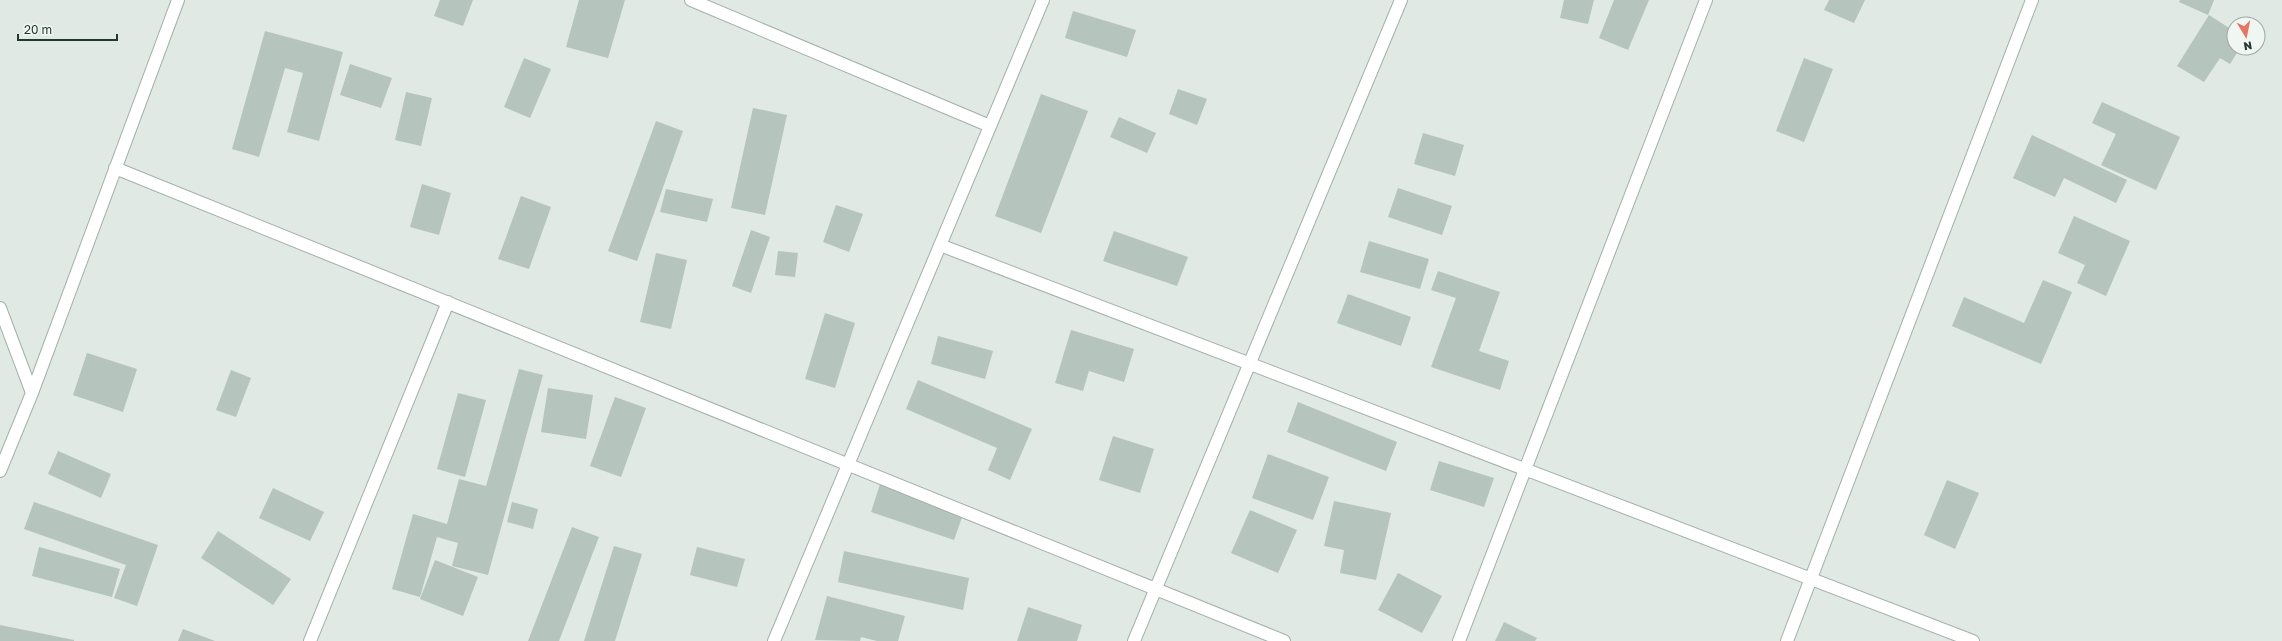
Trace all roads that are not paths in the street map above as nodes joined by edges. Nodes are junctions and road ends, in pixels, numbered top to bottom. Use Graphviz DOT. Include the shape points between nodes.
graph roads {
  1 [pos="178,0"];
  2 [pos="691,0"];
  3 [pos="1043,0"];
  4 [pos="1401,0"];
  5 [pos="1706,0"];
  6 [pos="2032,0"];
  7 [pos="990,126"];
  8 [pos="114,168"];
  9 [pos="940,246"];
  10 [pos="448,302"];
  11 [pos="0,308"];
  12 [pos="1250,364"];
  13 [pos="32,393"];
  14 [pos="848,464"];
  15 [pos="1525,469"];
  16 [pos="0,471"];
  17 [pos="1810,579"];
  18 [pos="1156,589"];
  19 [pos="310,641"];
  20 [pos="774,641"];
  21 [pos="1134,641"];
  22 [pos="1284,641"];
  23 [pos="1459,641"];
  24 [pos="1786,641"];
  25 [pos="1974,641"];
  1 -- 8 [label="street"];
  2 -- 7 [label="street"];
  3 -- 7 [label="street"];
  4 -- 12 [label="street"];
  5 -- 15 [label="street"];
  6 -- 17 [label="street"];
  7 -- 9 [label="street"];
  8 -- 10 [label="street"];
  8 -- 13 [label="street"];
  9 -- 12 [label="street"];
  9 -- 14 [label="street"];
  10 -- 14 [label="street"];
  10 -- 19 [label="street"];
  11 -- 13 [label="street"];
  12 -- 15 [label="street"];
  12 -- 18 [label="street"];
  13 -- 16 [label="street"];
  14 -- 18 [label="street"];
  14 -- 20 [label="street"];
  15 -- 17 [label="street"];
  15 -- 23 [label="street"];
  17 -- 24 [label="street"];
  17 -- 25 [label="street"];
  18 -- 21 [label="street"];
  18 -- 22 [label="street"];
}
